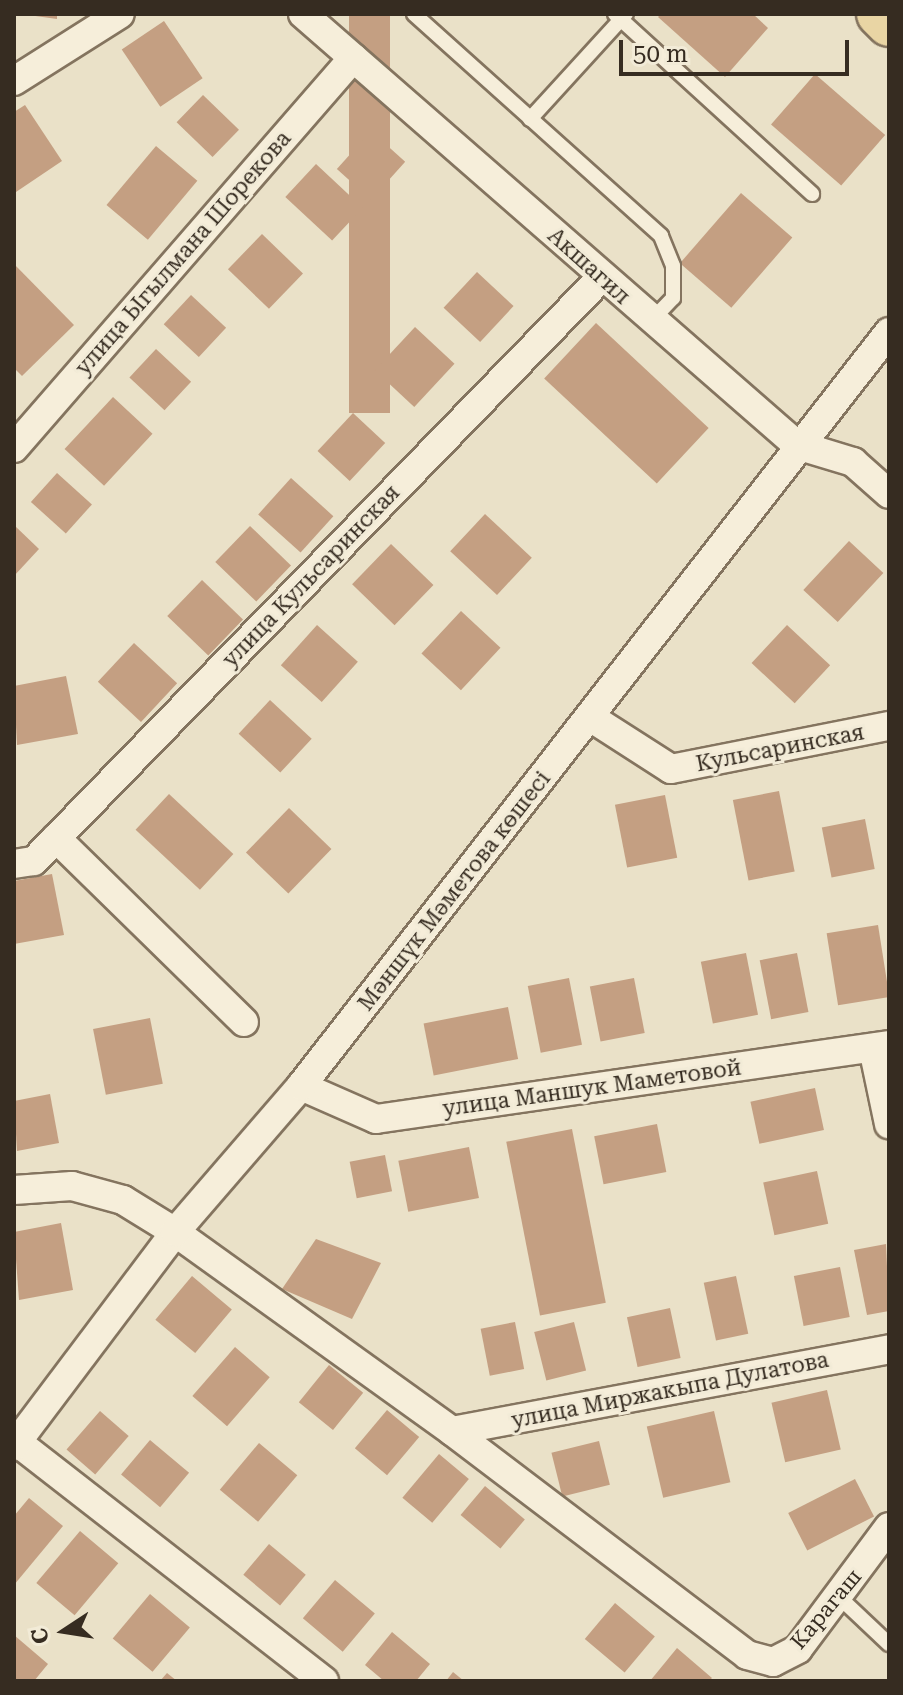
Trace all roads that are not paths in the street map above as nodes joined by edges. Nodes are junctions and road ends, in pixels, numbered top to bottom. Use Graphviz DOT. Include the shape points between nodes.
graph roads {
  1 [pos="120,14"];
  2 [pos="303,14"];
  3 [pos="414,14"];
  4 [pos="879,14"];
  5 [pos="621,16"];
  6 [pos="889,24"];
  7 [pos="353,58"];
  8 [pos="14,81"];
  9 [pos="530,119"];
  10 [pos="812,194"];
  11 [pos="602,277"];
  12 [pos="651,322"];
  13 [pos="889,332"];
  14 [pos="797,445"];
  15 [pos="14,448"];
  16 [pos="889,494"];
  17 [pos="590,717"];
  18 [pos="889,726"];
  19 [pos="56,838"];
  20 [pos="21,855"];
  21 [pos="244,1022"];
  22 [pos="881,1046"];
  23 [pos="301,1086"];
  24 [pos="889,1124"];
  25 [pos="14,1190"];
  26 [pos="175,1232"];
  27 [pos="889,1349"];
  28 [pos="452,1431"];
  29 [pos="16,1444"];
  30 [pos="889,1527"];
  31 [pos="838,1596"];
  32 [pos="889,1644"];
  33 [pos="324,1681"];
  1 -- 8 [label="street"];
  2 -- 7 [label="street, Акшагил"];
  3 -- 9 [label="lane"];
  4 -- 6 [label="main road"];
  5 -- 9 [label="lane"];
  5 -- 10 [label="lane"];
  7 -- 11 [label="street, Акшагил"];
  7 -- 15 [label="street, улица Ыгылмана Шорекова"];
  9 -- 12 [label="lane" via="661,236 673,266 673,298"];
  11 -- 12 [label="street, Акшагил"];
  11 -- 19 [label="street, улица Кульсаринская"];
  12 -- 14 [label="street, Акшагил"];
  13 -- 14 [label="street, Мәншүк Мәметова көшесі"];
  14 -- 16 [label="street, Акшагил" via="853,462"];
  14 -- 17 [label="street, Мәншүк Мәметова көшесі"];
  17 -- 18 [label="street, Кульсаринская" via="671,769"];
  17 -- 23 [label="street, Мәншүк Мәметова көшесі"];
  19 -- 20 [label="street, улица Кульсаринская"];
  19 -- 21 [label="street"];
  22 -- 23 [label="street, улица Маншук Маметовой" via="376,1119"];
  22 -- 24 [label="street"];
  23 -- 26 [label="street, Мәншүк Мәметова көшесі"];
  25 -- 26 [label="street" via="72,1186 123,1200"];
  26 -- 28 [label="street"];
  26 -- 29 [label="street, Мәншүк Мәметова көшесі"];
  27 -- 28 [label="street, улица Миржакыпа Дулатова"];
  28 -- 31 [label="street, Карагаш" via="747,1655 773,1662 798,1649"];
  29 -- 33 [label="street"];
  30 -- 31 [label="street, Карагаш"];
  31 -- 32 [label="lane"];
}
